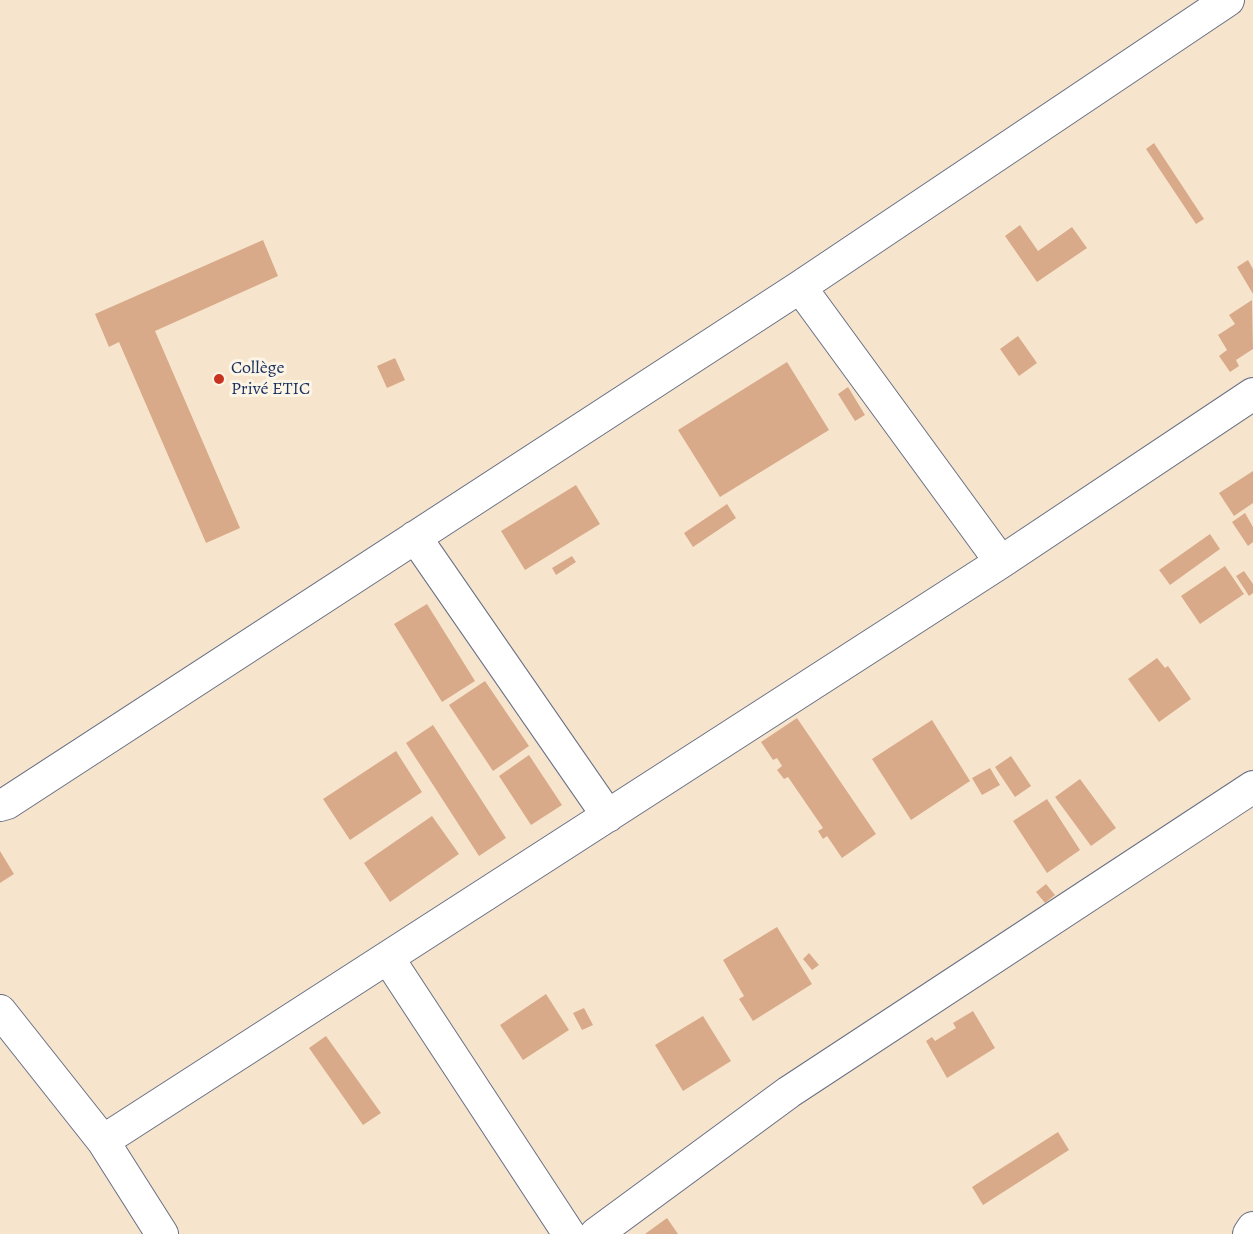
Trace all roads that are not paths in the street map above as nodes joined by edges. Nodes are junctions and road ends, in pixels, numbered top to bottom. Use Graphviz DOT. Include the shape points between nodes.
graph roads {
  1 [pos="1228,0"];
  2 [pos="800,287"];
  3 [pos="1253,394"];
  4 [pos="415,537"];
  5 [pos="1001,562"];
  6 [pos="1253,788"];
  7 [pos="0,805"];
  8 [pos="608,816"];
  9 [pos="388,958"];
  10 [pos="0,1011"];
  11 [pos="103,1141"];
  12 [pos="1253,1228"];
  13 [pos="162,1234"];
  14 [pos="569,1234"];
  15 [pos="596,1234"];
  16 [pos="1249,1234"];
  1 -- 2 [label="street"];
  2 -- 4 [label="street"];
  2 -- 5 [label="street"];
  3 -- 5 [label="street"];
  4 -- 7 [label="street"];
  4 -- 8 [label="street"];
  5 -- 8 [label="street"];
  6 -- 15 [label="street" via="789,1092"];
  8 -- 9 [label="street"];
  9 -- 11 [label="street"];
  9 -- 14 [label="street"];
  10 -- 11 [label="street"];
  11 -- 13 [label="street"];
  12 -- 16 [label="street"];
}
